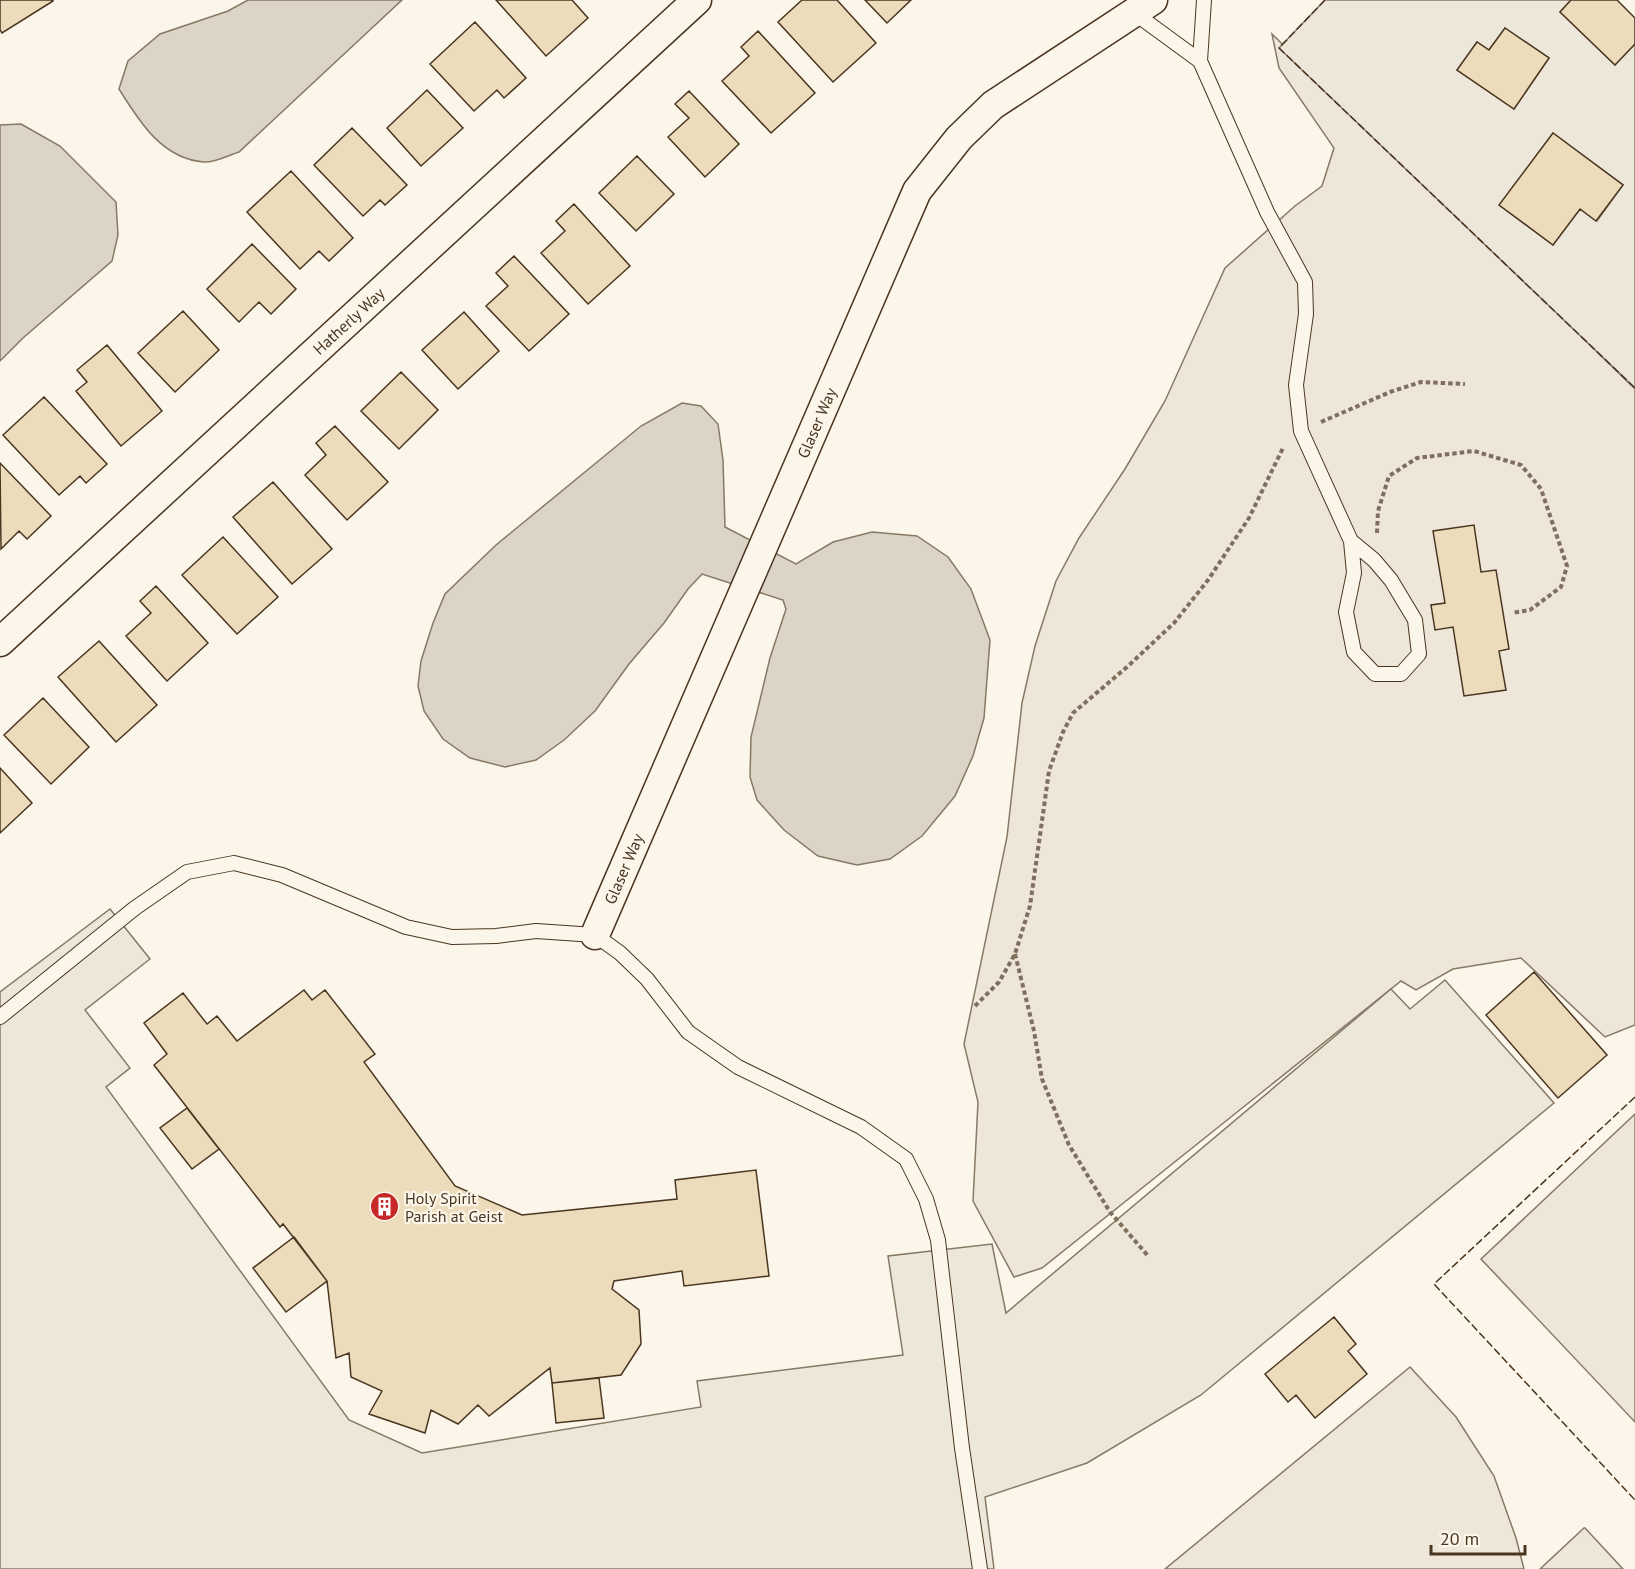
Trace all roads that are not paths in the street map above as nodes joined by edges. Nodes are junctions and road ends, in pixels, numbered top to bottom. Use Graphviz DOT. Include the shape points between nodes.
graph roads {
  1 [pos="697,0"];
  2 [pos="1204,0"];
  3 [pos="1143,6"];
  4 [pos="1200,61"];
  5 [pos="1351,541"];
  6 [pos="0,642"];
  7 [pos="595,935"];
  8 [pos="0,1017"];
  9 [pos="980,1569"];
  1 -- 6 [label="street, Hatherly Way"];
  2 -- 4 [label="lane"];
  3 -- 4 [label="lane"];
  3 -- 7 [label="street, Glaser Way" via="993,105 959,138 917,191"];
  4 -- 5 [label="lane" via="1267,212 1305,282 1306,314 1296,385 1301,431"];
  5 -- 5 [label="lane" via="1354,573 1346,612 1354,652 1375,674 1401,674 1419,654 1415,620 1391,580"];
  7 -- 8 [label="lane" via="536,931 452,937 406,927 282,874 234,863 187,872 135,908"];
  7 -- 9 [label="lane" via="647,979 688,1032 738,1067 861,1127 906,1159 926,1199 938,1240 958,1424"];
}
